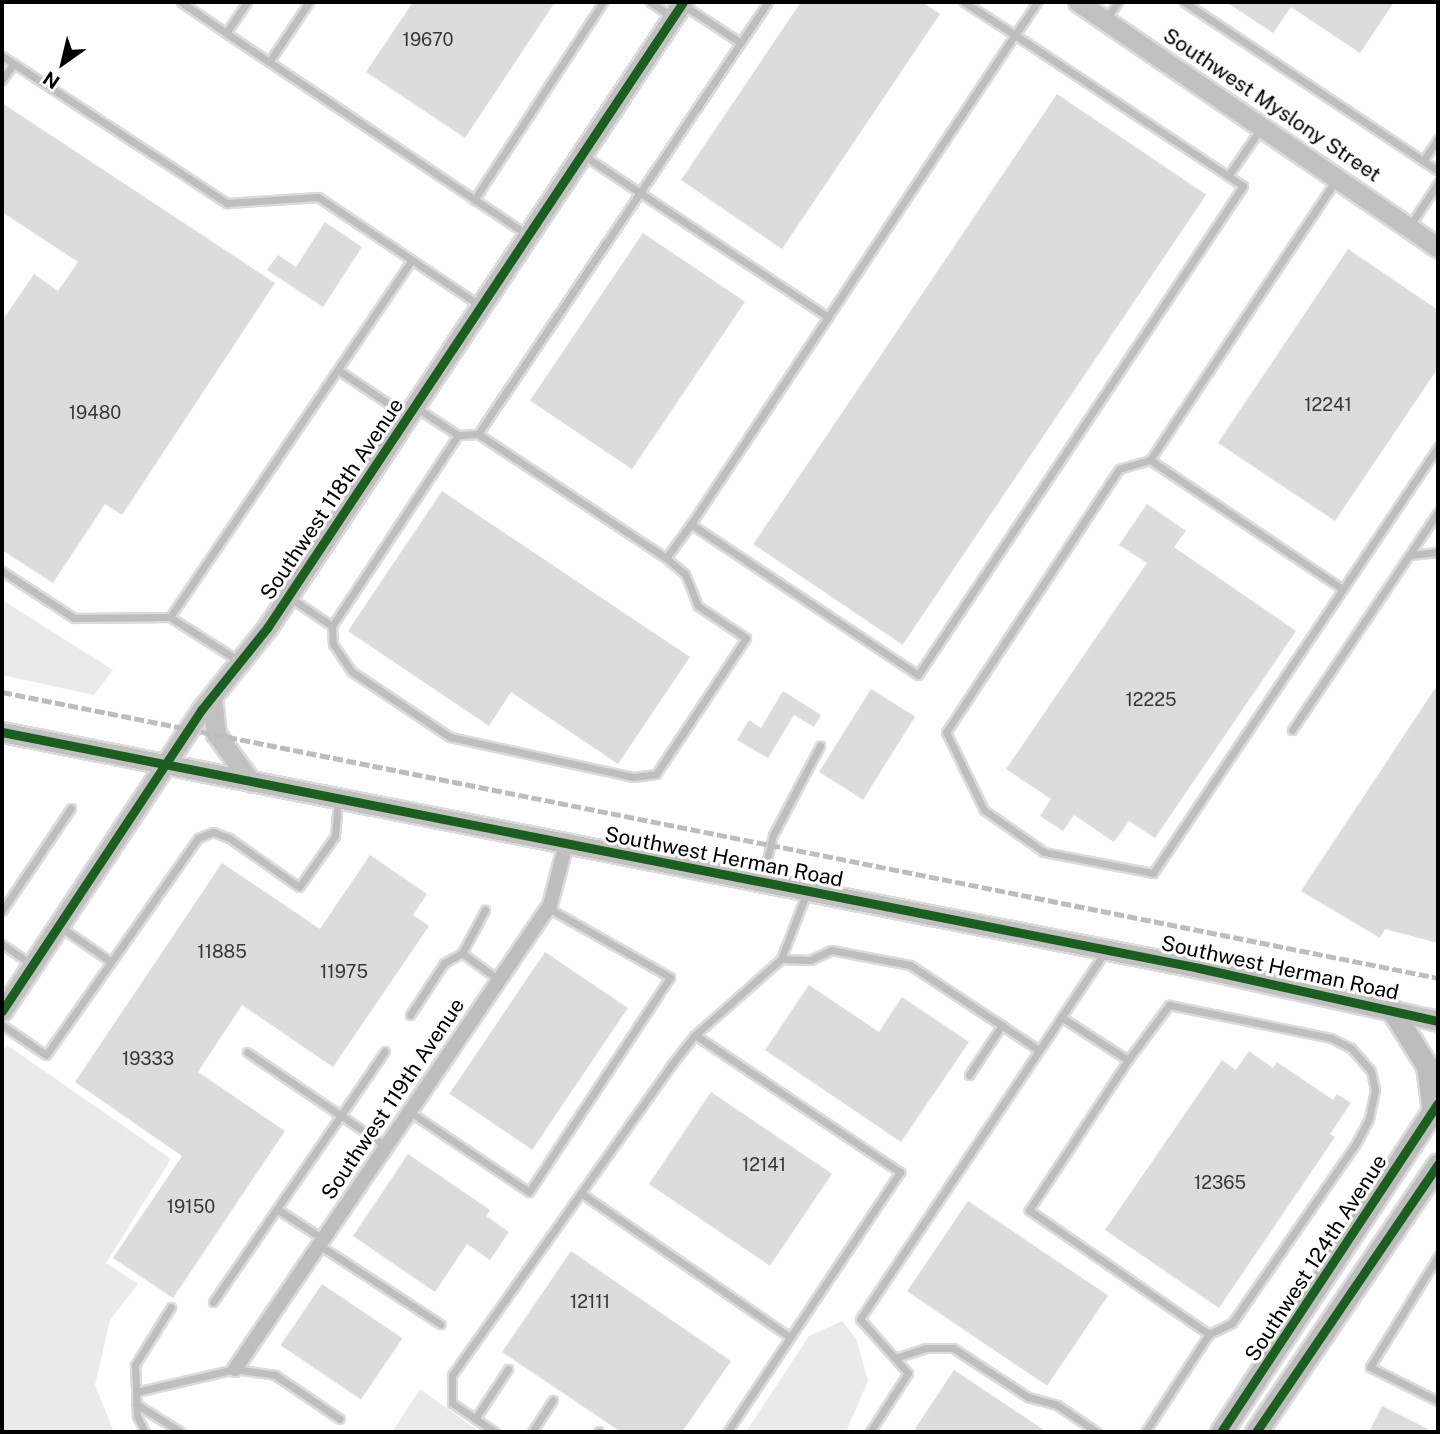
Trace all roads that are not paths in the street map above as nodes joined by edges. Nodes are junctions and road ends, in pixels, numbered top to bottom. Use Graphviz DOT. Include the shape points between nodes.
graph roads {
  1 [pos="181,2"];
  2 [pos="247,2"];
  3 [pos="309,2"];
  4 [pos="603,2"];
  5 [pos="650,2"];
  6 [pos="768,2"];
  7 [pos="964,2"];
  8 [pos="1037,2"];
  9 [pos="1078,2"];
  10 [pos="1118,2"];
  11 [pos="1184,2"];
  12 [pos="679,8"];
  13 [pos="1105,20"];
  14 [pos="226,33"];
  15 [pos="1014,36"];
  16 [pos="741,43"];
  17 [pos="2,56"];
  18 [pos="269,62"];
  19 [pos="13,64"];
  20 [pos="2,80"];
  21 [pos="1263,125"];
  22 [pos="1438,139"];
  23 [pos="582,154"];
  24 [pos="1423,161"];
  25 [pos="1438,171"];
  26 [pos="1228,176"];
  27 [pos="1339,176"];
  28 [pos="1438,183"];
  29 [pos="641,193"];
  30 [pos="474,200"];
  31 [pos="1409,227"];
  32 [pos="528,236"];
  33 [pos="1438,248"];
  34 [pos="412,260"];
  35 [pos="481,306"];
  36 [pos="828,317"];
  37 [pos="338,370"];
  38 [pos="411,412"];
  39 [pos="478,434"];
  40 [pos="458,435"];
  41 [pos="1438,447"];
  42 [pos="1150,460"];
  43 [pos="1438,512"];
  44 [pos="691,524"];
  45 [pos="1438,552"];
  46 [pos="1409,555"];
  47 [pos="666,558"];
  48 [pos="2,571"];
  49 [pos="1343,589"];
  50 [pos="289,596"];
  51 [pos="170,617"];
  52 [pos="332,626"];
  53 [pos="240,662"];
  54 [pos="212,697"];
  55 [pos="1292,730"];
  56 [pos="2,732"];
  57 [pos="820,746"];
  58 [pos="166,764"];
  59 [pos="251,782"];
  60 [pos="338,799"];
  61 [pos="71,808"];
  62 [pos="566,844"];
  63 [pos="761,882"];
  64 [pos="808,891"];
  65 [pos="548,907"];
  66 [pos="485,910"];
  67 [pos="2,911"];
  68 [pos="58,926"];
  69 [pos="2,944"];
  70 [pos="1107,950"];
  71 [pos="462,953"];
  72 [pos="781,959"];
  73 [pos="110,961"];
  74 [pos="32,965"];
  75 [pos="499,979"];
  76 [pos="1392,1010"];
  77 [pos="2,1011"];
  78 [pos="410,1015"];
  79 [pos="1061,1017"];
  80 [pos="1438,1021"];
  81 [pos="2,1024"];
  82 [pos="1002,1025"];
  83 [pos="695,1035"];
  84 [pos="1039,1050"];
  85 [pos="385,1051"];
  86 [pos="247,1052"];
  87 [pos="1128,1060"];
  88 [pos="969,1074"];
  89 [pos="1436,1107"];
  90 [pos="409,1112"];
  91 [pos="341,1115"];
  92 [pos="386,1146"];
  93 [pos="1438,1164"];
  94 [pos="581,1193"];
  95 [pos="277,1209"];
  96 [pos="321,1242"];
  97 [pos="1438,1256"];
  98 [pos="213,1302"];
  99 [pos="171,1307"];
  100 [pos="440,1324"];
  101 [pos="1209,1334"];
  102 [pos="790,1337"];
  103 [pos="895,1358"];
  104 [pos="235,1369"];
  105 [pos="508,1369"];
  106 [pos="135,1391"];
  107 [pos="553,1400"];
  108 [pos="1438,1401"];
  109 [pos="136,1404"];
  110 [pos="340,1419"];
  111 [pos="475,1419"];
  112 [pos="145,1432"];
  113 [pos="181,1432"];
  114 [pos="495,1432"];
  115 [pos="532,1432"];
  116 [pos="727,1432"];
  117 [pos="870,1432"];
  118 [pos="1097,1432"];
  119 [pos="1145,1432"];
  120 [pos="1221,1432"];
  121 [pos="1256,1432"];
  1 -- 14 [label="lane"];
  2 -- 14 [label="lane"];
  3 -- 18 [label="lane"];
  4 -- 30 [label="lane"];
  5 -- 12 [label="lane"];
  6 -- 16 [label="lane"];
  7 -- 15 [label="lane"];
  8 -- 15 [label="lane"];
  9 -- 13 [label="street, Southwest Myslony Street"];
  10 -- 13 [label="lane"];
  11 -- 24 [label="lane"];
  12 -- 16 [label="lane"];
  12 -- 23 [label="street, Southwest 118th Avenue"];
  13 -- 21 [label="street, Southwest Myslony Street"];
  14 -- 18 [label="lane"];
  15 -- 26 [label="lane"];
  15 -- 36 [label="lane"];
  16 -- 29 [label="lane"];
  17 -- 19 [label="lane"];
  18 -- 30 [label="lane"];
  19 -- 20 [label="lane"];
  19 -- 34 [label="lane" via="227,203 318,197"];
  21 -- 26 [label="lane"];
  21 -- 27 [label="street, Southwest Myslony Street"];
  22 -- 24 [label="lane"];
  23 -- 29 [label="lane"];
  23 -- 32 [label="street, Southwest 118th Avenue"];
  24 -- 25 [label="lane"];
  26 -- 44 [label="lane" via="1243,186 918,675"];
  27 -- 31 [label="street, Southwest Myslony Street"];
  27 -- 42 [label="lane"];
  28 -- 31 [label="lane"];
  29 -- 36 [label="lane"];
  29 -- 39 [label="lane"];
  30 -- 32 [label="lane"];
  31 -- 33 [label="street, Southwest Myslony Street"];
  32 -- 35 [label="street, Southwest 118th Avenue"];
  34 -- 35 [label="lane"];
  34 -- 37 [label="lane"];
  35 -- 38 [label="street, Southwest 118th Avenue"];
  36 -- 44 [label="lane"];
  37 -- 38 [label="lane"];
  37 -- 51 [label="lane"];
  38 -- 40 [label="lane"];
  38 -- 50 [label="street, Southwest 118th Avenue"];
  39 -- 40 [label="lane"];
  39 -- 47 [label="lane"];
  40 -- 52 [label="lane"];
  41 -- 49 [label="lane"];
  42 -- 49 [label="lane"];
  42 -- 49 [label="lane" via="1119,469 946,732 984,810 1044,852 1153,873"];
  43 -- 46 [label="lane"];
  44 -- 47 [label="lane"];
  45 -- 46 [label="lane"];
  46 -- 55 [label="lane"];
  47 -- 52 [label="lane" via="685,573 698,606 746,638 656,774 634,777 450,737 351,671 333,644"];
  48 -- 51 [label="lane" via="74,618"];
  50 -- 52 [label="lane"];
  50 -- 53 [label="street, Southwest 118th Avenue"];
  51 -- 53 [label="lane"];
  53 -- 54 [label="street, Southwest 118th Avenue"];
  54 -- 58 [label="street, Southwest 118th Avenue"];
  54 -- 59 [label="street" via="216,734"];
  56 -- 58 [label="street, Southwest Herman Road"];
  57 -- 63 [label="lane" via="773,835"];
  58 -- 59 [label="street, Southwest Herman Road"];
  58 -- 68 [label="street, Southwest 118th Avenue"];
  59 -- 60 [label="street, Southwest Herman Road"];
  60 -- 62 [label="street, Southwest Herman Road"];
  60 -- 73 [label="lane" via="335,836 299,887 229,838 213,832 198,838"];
  61 -- 67 [label="lane"];
  62 -- 63 [label="street, Southwest Herman Road"];
  62 -- 65 [label="street, Southwest 119th Avenue"];
  63 -- 64 [label="street, Southwest Herman Road"];
  64 -- 70 [label="street, Southwest Herman Road"];
  64 -- 72 [label="lane"];
  65 -- 75 [label="street, Southwest 119th Avenue"];
  65 -- 90 [label="lane" via="670,977 529,1192"];
  66 -- 71 [label="lane"];
  68 -- 73 [label="lane"];
  68 -- 74 [label="street, Southwest 118th Avenue"];
  69 -- 74 [label="lane"];
  70 -- 76 [label="street, Southwest Herman Road"];
  70 -- 79 [label="lane"];
  71 -- 75 [label="lane"];
  71 -- 78 [label="lane" via="444,963"];
  72 -- 82 [label="lane" via="810,960 831,950 910,965"];
  72 -- 83 [label="lane"];
  73 -- 81 [label="lane" via="46,1055"];
  74 -- 77 [label="street, Southwest 118th Avenue"];
  75 -- 90 [label="street, Southwest 119th Avenue"];
  76 -- 80 [label="street, Southwest Herman Road"];
  76 -- 89 [label="main road" via="1427,1066"];
  79 -- 84 [label="lane"];
  79 -- 87 [label="lane"];
  82 -- 84 [label="lane"];
  82 -- 88 [label="lane"];
  83 -- 94 [label="lane"];
  83 -- 102 [label="lane" via="900,1172"];
  84 -- 103 [label="lane" via="860,1319"];
  85 -- 91 [label="lane"];
  86 -- 91 [label="lane"];
  87 -- 101 [label="lane" via="1030,1210"];
  87 -- 101 [label="lane" via="1169,1005 1331,1038 1350,1048 1371,1071 1373,1099 1357,1142 1232,1323"];
  89 -- 120 [label="main road, Southwest 124th Avenue"];
  90 -- 92 [label="street, Southwest 119th Avenue"];
  91 -- 92 [label="lane"];
  91 -- 95 [label="lane"];
  92 -- 96 [label="street, Southwest 119th Avenue"];
  93 -- 121 [label="main road"];
  94 -- 102 [label="lane"];
  94 -- 111 [label="lane" via="452,1375 452,1403"];
  95 -- 96 [label="lane"];
  95 -- 98 [label="lane"];
  96 -- 100 [label="lane"];
  96 -- 104 [label="street, Southwest 119th Avenue"];
  97 -- 108 [label="lane" via="1370,1367"];
  99 -- 106 [label="lane" via="135,1365"];
  101 -- 119 [label="lane"];
  102 -- 116 [label="lane"];
  103 -- 117 [label="lane" via="908,1373"];
  103 -- 118 [label="lane" via="926,1348 953,1348 1028,1397 1057,1405"];
  104 -- 106 [label="lane"];
  104 -- 110 [label="lane" via="275,1375"];
  105 -- 111 [label="lane"];
  106 -- 109 [label="lane"];
  107 -- 115 [label="lane"];
  109 -- 112 [label="lane"];
  109 -- 113 [label="lane"];
  111 -- 114 [label="lane"];
}
